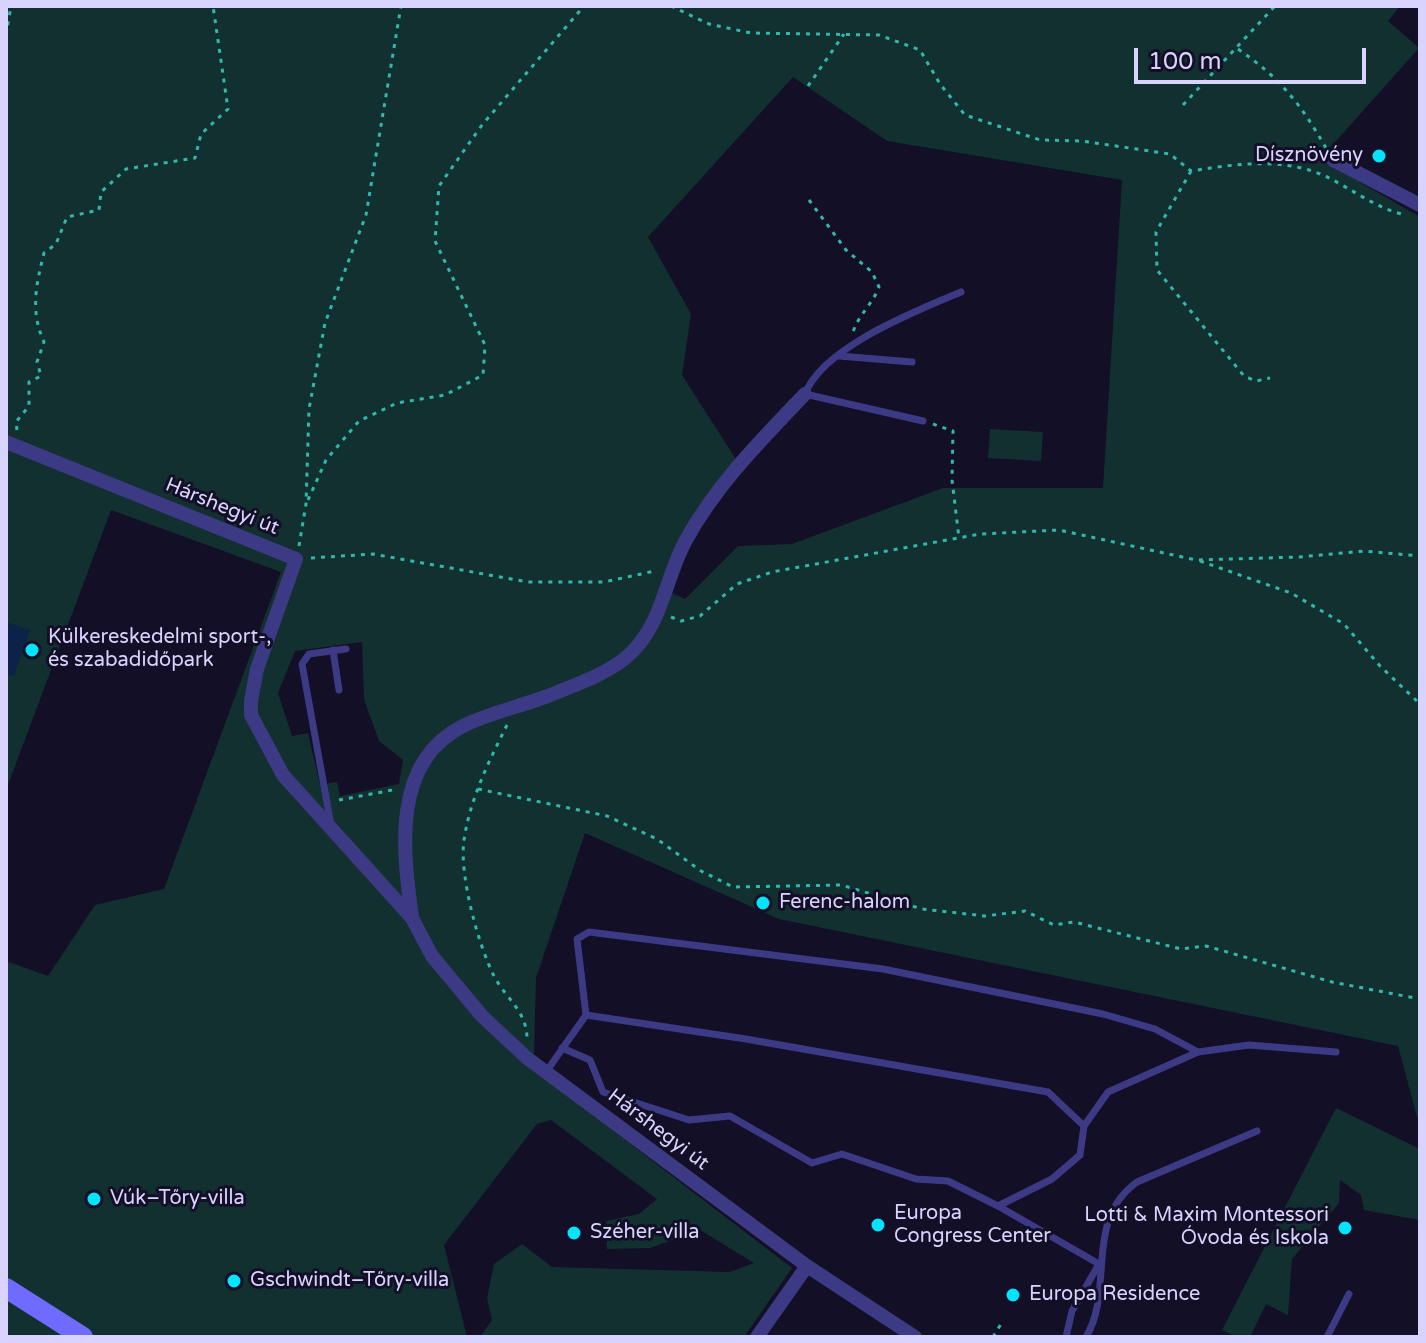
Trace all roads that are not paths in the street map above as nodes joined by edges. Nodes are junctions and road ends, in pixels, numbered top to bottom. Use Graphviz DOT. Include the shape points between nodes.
graph roads {
  1 [pos="1333,160"];
  2 [pos="1415,209"];
  3 [pos="961,292"];
  4 [pos="839,356"];
  5 [pos="912,362"];
  6 [pos="805,394"];
  7 [pos="923,421"];
  8 [pos="12,444"];
  9 [pos="346,649"];
  10 [pos="333,650"];
  11 [pos="339,690"];
  12 [pos="331,825"];
  13 [pos="412,918"];
  14 [pos="586,1015"];
  15 [pos="562,1048"];
  16 [pos="1198,1052"];
  17 [pos="1336,1052"];
  18 [pos="546,1072"];
  19 [pos="1084,1126"];
  20 [pos="1257,1131"];
  21 [pos="998,1206"];
  22 [pos="1099,1264"];
  23 [pos="807,1266"];
  24 [pos="6,1288"];
  25 [pos="1349,1294"];
  26 [pos="83,1337"];
  27 [pos="757,1337"];
  28 [pos="915,1337"];
  29 [pos="1066,1337"];
  30 [pos="1086,1337"];
  31 [pos="1327,1337"];
  1 -- 2 [label="street"];
  3 -- 4 [label="lane"];
  4 -- 5 [label="lane"];
  4 -- 6 [label="lane" via="809,383"];
  6 -- 7 [label="lane"];
  6 -- 13 [label="street, Hárshegyi út" via="739,464 686,540 660,611 630,654 586,681 445,737 423,765 412,786 403,852"];
  8 -- 12 [label="street, Hárshegyi út" via="296,559 257,669 251,715 283,775"];
  9 -- 10 [label="lane"];
  10 -- 11 [label="lane"];
  10 -- 12 [label="lane" via="309,654 302,664"];
  12 -- 13 [label="street, Hárshegyi út"];
  13 -- 18 [label="street, Hárshegyi út" via="432,956 482,1016"];
  14 -- 15 [label="lane"];
  14 -- 16 [label="lane" via="577,939 589,932 883,969 1103,1014 1155,1029"];
  14 -- 19 [label="lane" via="1048,1092"];
  15 -- 18 [label="lane"];
  15 -- 21 [label="lane" via="590,1060 603,1092 689,1120 730,1116 812,1163 842,1154 916,1179 948,1181"];
  16 -- 17 [label="lane" via="1249,1045"];
  16 -- 19 [label="lane" via="1108,1092"];
  18 -- 23 [label="street, Hárshegyi út"];
  19 -- 21 [label="lane" via="1080,1155 1052,1179"];
  20 -- 22 [label="lane" via="1122,1193"];
  21 -- 22 [label="lane"];
  22 -- 29 [label="lane" via="1072,1311"];
  22 -- 30 [label="lane" via="1100,1305"];
  23 -- 27 [label="street"];
  23 -- 28 [label="street, Hárshegyi út"];
  24 -- 26 [label="main road"];
  25 -- 31 [label="lane"];
}
